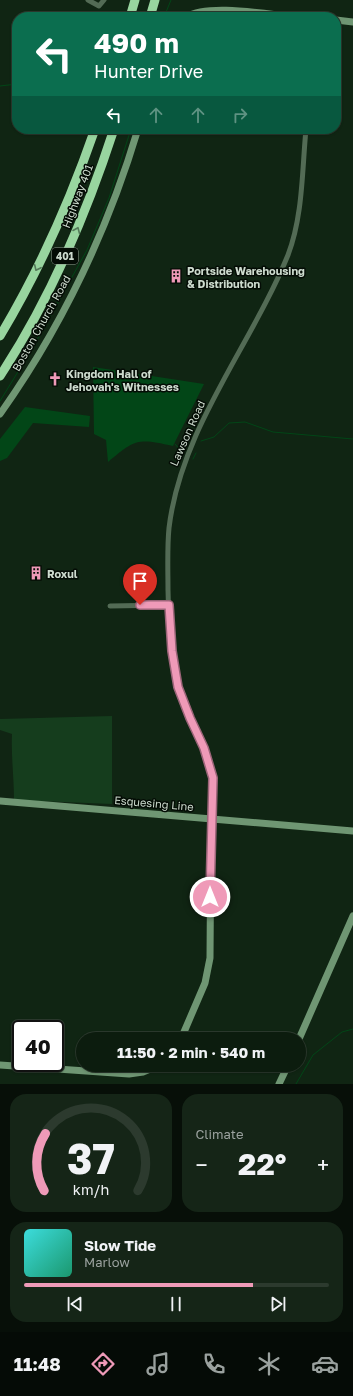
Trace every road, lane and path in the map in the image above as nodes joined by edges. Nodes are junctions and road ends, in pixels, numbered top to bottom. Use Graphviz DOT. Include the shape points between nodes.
graph roads {
  1 [pos="88,0"];
  2 [pos="104,0"];
  3 [pos="135,0"];
  4 [pos="155,0"];
  5 [pos="131,12"];
  6 [pos="151,12"];
  7 [pos="196,12"];
  8 [pos="235,12"];
  9 [pos="341,21"];
  10 [pos="353,22"];
  11 [pos="93,134"];
  12 [pos="112,134"];
  13 [pos="136,134"];
  14 [pos="306,134"];
  15 [pos="0,336"];
  16 [pos="0,376"];
  17 [pos="0,414"];
  18 [pos="169,605"];
  19 [pos="110,606"];
  20 [pos="0,801"];
  21 [pos="211,819"];
  22 [pos="353,831"];
  23 [pos="353,916"];
  24 [pos="184,1032"];
  25 [pos="302,1032"];
  26 [pos="0,1065"];
  27 [pos="76,1070"];
  28 [pos="100,1072"];
  29 [pos="143,1072"];
  30 [pos="285,1072"];
  31 [pos="279,1084"];
  1 -- 2 [label="street" via="99,6"];
  3 -- 5 [label="highway"];
  4 -- 6 [label="highway"];
  7 -- 8 [label="street"];
  9 -- 10 [label="street"];
  11 -- 15 [label="highway, Highway 401 / 401, one-way" via="34,276"];
  16 -- 12 [label="highway, Highway 401 / 401, one-way" via="70,246 90,200"];
  13 -- 17 [label="street, Boston Church Road" via="112,205 88,259 43,345"];
  14 -- 18 [label="street, Lawson Road" via="297,222 288,255 183,467 173,501 169,530"];
  18 -- 19 [label="street"];
  18 -- 21 [label="street, Lawson Road" via="172,651 178,687 204,748 213,778"];
  20 -- 21 [label="street, Esquesing Line"];
  21 -- 22 [label="street, Esquesing Line"];
  21 -- 24 [label="street, Lawson Road" via="210,958 206,979"];
  23 -- 25 [label="street"];
  26 -- 27 [label="street"];
  28 -- 29 [label="street"];
  30 -- 31 [label="street"];
}
